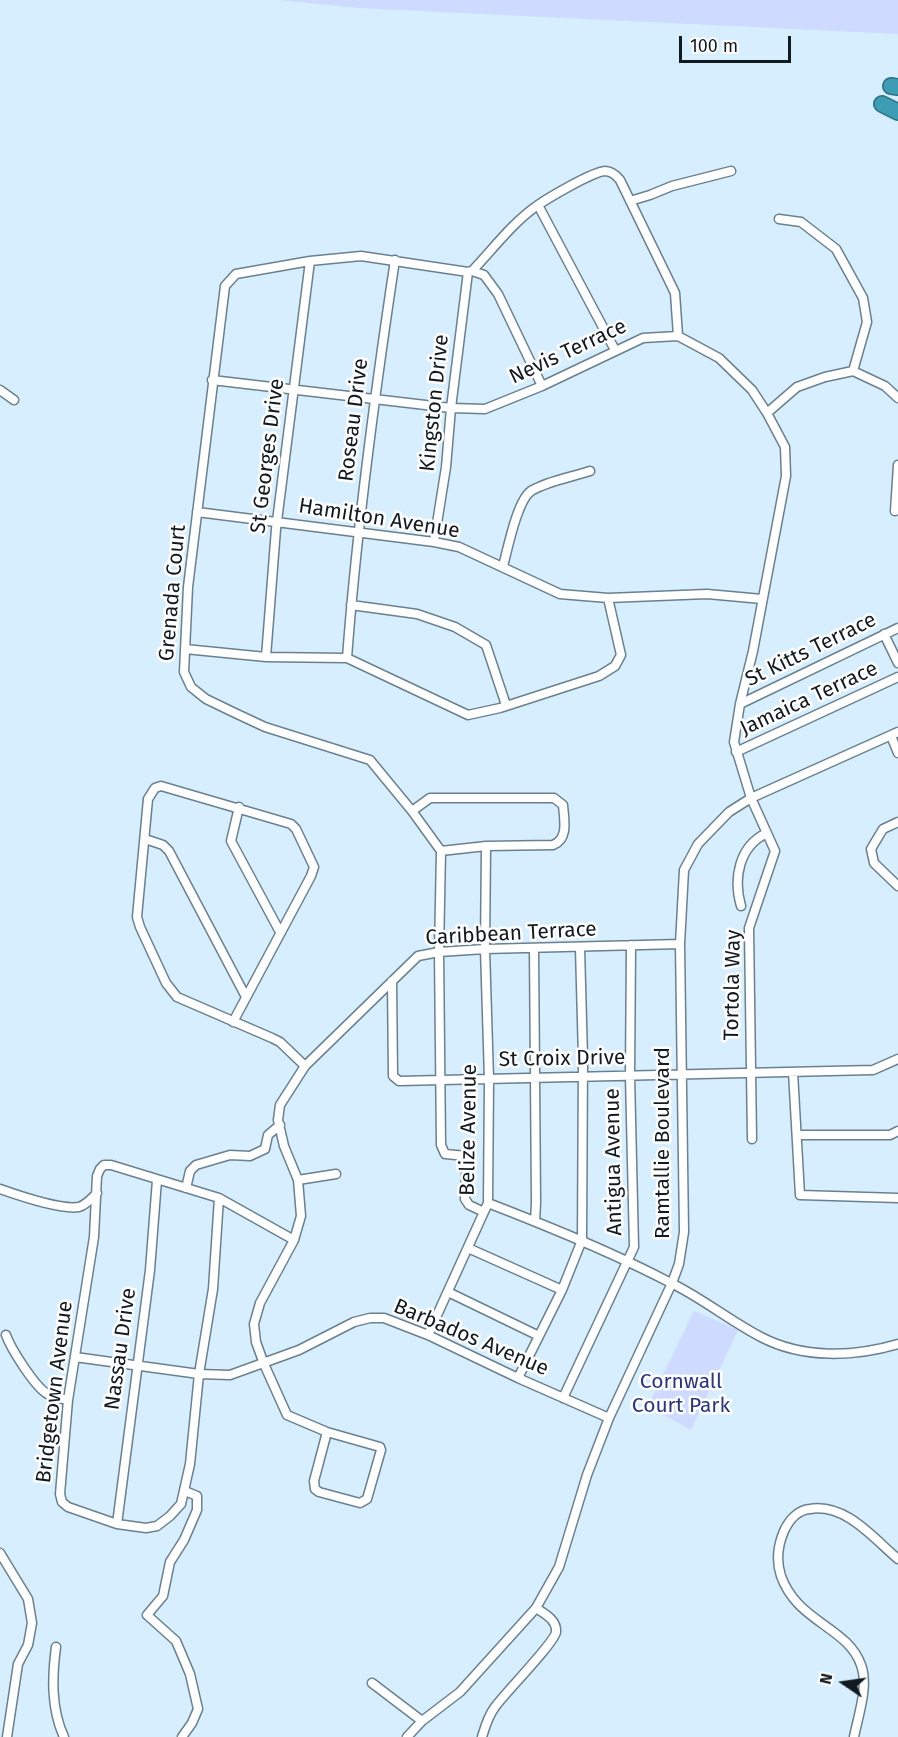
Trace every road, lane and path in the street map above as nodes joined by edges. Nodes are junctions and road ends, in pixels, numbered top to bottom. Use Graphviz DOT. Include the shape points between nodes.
graph roads {
  1 [pos="882,104"];
  2 [pos="898,112"];
  3 [pos="731,171"];
  4 [pos="630,201"];
  5 [pos="538,205"];
  6 [pos="779,219"];
  7 [pos="395,260"];
  8 [pos="310,261"];
  9 [pos="470,272"];
  10 [pos="678,336"];
  11 [pos="615,350"];
  12 [pos="853,371"];
  13 [pos="212,380"];
  14 [pos="542,386"];
  15 [pos="0,390"];
  16 [pos="293,390"];
  17 [pos="898,398"];
  18 [pos="14,400"];
  19 [pos="374,400"];
  20 [pos="451,408"];
  21 [pos="767,412"];
  22 [pos="898,465"];
  23 [pos="590,471"];
  24 [pos="895,511"];
  25 [pos="197,512"];
  26 [pos="277,522"];
  27 [pos="358,532"];
  28 [pos="434,542"];
  29 [pos="503,566"];
  30 [pos="608,598"];
  31 [pos="762,599"];
  32 [pos="351,605"];
  33 [pos="898,628"];
  34 [pos="884,634"];
  35 [pos="185,649"];
  36 [pos="266,657"];
  37 [pos="347,658"];
  38 [pos="898,663"];
  39 [pos="898,677"];
  40 [pos="740,704"];
  41 [pos="506,705"];
  42 [pos="894,734"];
  43 [pos="736,752"];
  44 [pos="898,753"];
  45 [pos="751,798"];
  46 [pos="239,807"];
  47 [pos="412,811"];
  48 [pos="898,822"];
  49 [pos="767,833"];
  50 [pos="145,839"];
  51 [pos="486,846"];
  52 [pos="441,851"];
  53 [pos="898,886"];
  54 [pos="741,906"];
  55 [pos="280,932"];
  56 [pos="680,944"];
  57 [pos="631,945"];
  58 [pos="580,948"];
  59 [pos="485,949"];
  60 [pos="534,949"];
  61 [pos="439,951"];
  62 [pos="392,981"];
  63 [pos="246,997"];
  64 [pos="233,1022"];
  65 [pos="898,1059"];
  66 [pos="305,1066"];
  67 [pos="793,1072"];
  68 [pos="750,1073"];
  69 [pos="682,1075"];
  70 [pos="630,1076"];
  71 [pos="584,1077"];
  72 [pos="535,1078"];
  73 [pos="489,1079"];
  74 [pos="441,1080"];
  75 [pos="280,1125"];
  76 [pos="898,1131"];
  77 [pos="797,1135"];
  78 [pos="752,1139"];
  79 [pos="336,1174"];
  80 [pos="157,1180"];
  81 [pos="298,1180"];
  82 [pos="186,1188"];
  83 [pos="0,1190"];
  84 [pos="97,1193"];
  85 [pos="219,1198"];
  86 [pos="898,1198"];
  87 [pos="488,1203"];
  88 [pos="484,1212"];
  89 [pos="535,1221"];
  90 [pos="294,1240"];
  91 [pos="582,1240"];
  92 [pos="468,1248"];
  93 [pos="628,1263"];
  94 [pos="672,1283"];
  95 [pos="562,1290"];
  96 [pos="448,1292"];
  97 [pos="6,1335"];
  98 [pos="428,1335"];
  99 [pos="539,1336"];
  100 [pos="898,1344"];
  101 [pos="75,1358"];
  102 [pos="264,1364"];
  103 [pos="136,1366"];
  104 [pos="199,1374"];
  105 [pos="518,1378"];
  106 [pos="563,1398"];
  107 [pos="68,1400"];
  108 [pos="609,1418"];
  109 [pos="327,1432"];
  110 [pos="185,1491"];
  111 [pos="117,1524"];
  112 [pos="0,1553"];
  113 [pos="898,1559"];
  114 [pos="536,1608"];
  115 [pos="56,1647"];
  116 [pos="372,1683"];
  117 [pos="422,1722"];
  118 [pos="7,1737"];
  119 [pos="64,1737"];
  120 [pos="182,1737"];
  121 [pos="407,1737"];
  122 [pos="482,1737"];
  123 [pos="854,1737"];
  1 -- 2 [label="highway"];
  3 -- 4 [label="street"];
  4 -- 5 [label="street" via="620,180 613,172 604,171"];
  4 -- 10 [label="street" via="675,293"];
  5 -- 9 [label="street"];
  5 -- 11 [label="street"];
  6 -- 12 [label="street" via="801,222 836,249 863,298 867,322"];
  7 -- 8 [label="street, Grenada Court" via="361,256"];
  7 -- 9 [label="street, Grenada Court"];
  7 -- 19 [label="street, Roseau Drive"];
  8 -- 13 [label="street, Grenada Court" via="236,274 225,285"];
  8 -- 16 [label="street, St Georges Drive"];
  9 -- 14 [label="street, Grenada Court" via="484,275 498,294"];
  9 -- 20 [label="street, Kingston Drive"];
  10 -- 11 [label="street, Nevis Terrace" via="643,338"];
  10 -- 21 [label="street" via="718,358 752,390"];
  11 -- 14 [label="street, Nevis Terrace"];
  12 -- 17 [label="street" via="885,386"];
  12 -- 21 [label="street" via="797,387"];
  13 -- 16 [label="street, Nevis Terrace"];
  13 -- 25 [label="street, Grenada Court"];
  14 -- 20 [label="street, Nevis Terrace" via="485,409"];
  15 -- 18 [label="street"];
  16 -- 19 [label="street, Nevis Terrace"];
  16 -- 26 [label="street, St Georges Drive"];
  19 -- 20 [label="street, Nevis Terrace"];
  19 -- 27 [label="street, Roseau Drive"];
  20 -- 28 [label="street, Kingston Drive"];
  21 -- 31 [label="street" via="785,447 786,476"];
  22 -- 24 [label="street"];
  23 -- 29 [label="street" via="529,493 519,510"];
  25 -- 26 [label="street, Hamilton Avenue"];
  25 -- 35 [label="street, Grenada Court"];
  26 -- 27 [label="street, Hamilton Avenue"];
  26 -- 36 [label="street, St Georges Drive"];
  27 -- 28 [label="street, Hamilton Avenue"];
  27 -- 32 [label="street, Roseau Drive"];
  28 -- 29 [label="street, Hamilton Avenue"];
  29 -- 30 [label="street, Hamilton Avenue" via="560,594"];
  30 -- 31 [label="street, Hamilton Avenue" via="707,594"];
  30 -- 41 [label="street" via="621,655 615,666 599,676"];
  31 -- 40 [label="street"];
  32 -- 37 [label="street, Roseau Drive"];
  32 -- 41 [label="street" via="417,614 455,627 486,645"];
  33 -- 34 [label="street, St Kitts Terrace"];
  34 -- 38 [label="street"];
  34 -- 40 [label="street, St Kitts Terrace"];
  35 -- 36 [label="street"];
  35 -- 47 [label="street, Grenada Court" via="184,672 191,687 206,699 265,726 370,760"];
  36 -- 37 [label="street"];
  37 -- 41 [label="street" via="468,715"];
  39 -- 43 [label="street, Jamaica Terrace"];
  40 -- 43 [label="street"];
  42 -- 44 [label="street"];
  42 -- 45 [label="street, Ramtallie Boulevard"];
  43 -- 45 [label="street"];
  45 -- 49 [label="street, Tortola Way"];
  45 -- 56 [label="street, Ramtallie Boulevard" via="729,812 698,844 684,870"];
  46 -- 50 [label="street" via="168,787 155,788 148,799"];
  46 -- 55 [label="street" via="231,841"];
  46 -- 55 [label="street" via="291,824 314,867"];
  47 -- 51 [label="street" via="430,798 554,798 563,805 564,832 559,843"];
  47 -- 52 [label="street, Grenada Court"];
  48 -- 53 [label="street" via="883,829 872,849 874,863"];
  49 -- 54 [label="street" via="744,853 736,881"];
  49 -- 68 [label="street, Tortola Way" via="775,851 749,928"];
  50 -- 63 [label="street" via="169,851"];
  50 -- 64 [label="street" via="137,917 166,983 177,997"];
  51 -- 52 [label="street"];
  51 -- 59 [label="street, Belize Avenue"];
  52 -- 61 [label="street"];
  55 -- 63 [label="street"];
  56 -- 57 [label="street, Caribbean Terrace"];
  56 -- 69 [label="street, Ramtallie Boulevard"];
  57 -- 58 [label="street, Caribbean Terrace"];
  57 -- 70 [label="street, Antigua Avenue"];
  58 -- 60 [label="street, Caribbean Terrace"];
  58 -- 71 [label="street"];
  59 -- 60 [label="street, Caribbean Terrace"];
  59 -- 61 [label="street, Caribbean Terrace"];
  59 -- 73 [label="street, Belize Avenue"];
  60 -- 72 [label="street"];
  61 -- 62 [label="street, Caribbean Terrace" via="418,956"];
  61 -- 74 [label="street"];
  62 -- 66 [label="street, Caribbean Terrace"];
  62 -- 74 [label="street, St Croix Drive" via="393,1076 399,1081"];
  63 -- 64 [label="street"];
  64 -- 66 [label="street" via="280,1042"];
  65 -- 67 [label="street, St Croix Drive" via="873,1070"];
  66 -- 75 [label="street, Caribbean Terrace" via="280,1105"];
  67 -- 68 [label="street, St Croix Drive"];
  67 -- 77 [label="street"];
  68 -- 69 [label="street, St Croix Drive"];
  68 -- 78 [label="street, Tortola Way"];
  69 -- 70 [label="street, St Croix Drive"];
  69 -- 94 [label="street, Ramtallie Boulevard" via="684,1232"];
  70 -- 71 [label="street, St Croix Drive"];
  70 -- 93 [label="street, Antigua Avenue" via="634,1247"];
  71 -- 72 [label="street, St Croix Drive"];
  71 -- 91 [label="street"];
  72 -- 73 [label="street, St Croix Drive"];
  72 -- 89 [label="street"];
  73 -- 74 [label="street, St Croix Drive"];
  73 -- 87 [label="street, Belize Avenue"];
  74 -- 88 [label="street" via="443,1152 466,1156 465,1199"];
  75 -- 81 [label="street, Caribbean Terrace"];
  75 -- 82 [label="street" via="268,1135 262,1152 230,1155 196,1165"];
  76 -- 77 [label="street" via="890,1135"];
  77 -- 86 [label="street" via="800,1195"];
  79 -- 81 [label="street"];
  80 -- 82 [label="street"];
  80 -- 84 [label="street, Bridgetown Avenue" via="104,1165 98,1176"];
  80 -- 103 [label="street, Nassau Drive" via="150,1269"];
  81 -- 90 [label="street, Caribbean Terrace" via="301,1216"];
  82 -- 85 [label="street"];
  83 -- 84 [label="street" via="29,1200 74,1207 85,1204"];
  84 -- 101 [label="street, Bridgetown Avenue"];
  85 -- 90 [label="street"];
  85 -- 104 [label="street, Bridgetown Avenue" via="213,1289"];
  87 -- 88 [label="street, Belize Avenue"];
  87 -- 89 [label="street"];
  88 -- 92 [label="street, Belize Avenue"];
  89 -- 91 [label="street"];
  90 -- 102 [label="street, Caribbean Terrace" via="256,1311 256,1342"];
  91 -- 93 [label="street"];
  91 -- 95 [label="street"];
  92 -- 95 [label="street"];
  92 -- 96 [label="street, Belize Avenue"];
  93 -- 94 [label="street"];
  93 -- 106 [label="street, Antigua Avenue"];
  94 -- 100 [label="street" via="787,1348 831,1354"];
  94 -- 108 [label="street, Ramtallie Boulevard"];
  95 -- 99 [label="street"];
  96 -- 98 [label="street, Belize Avenue"];
  96 -- 99 [label="street"];
  97 -- 107 [label="street" via="41,1389"];
  98 -- 102 [label="street, Barbados Avenue" via="384,1318 370,1318"];
  98 -- 105 [label="street, Barbados Avenue"];
  99 -- 105 [label="street"];
  101 -- 103 [label="street, Barbados Avenue"];
  101 -- 107 [label="street, Bridgetown Avenue"];
  102 -- 104 [label="street, Barbados Avenue" via="230,1376"];
  102 -- 109 [label="street, Caribbean Terrace" via="287,1415"];
  103 -- 104 [label="street, Barbados Avenue"];
  103 -- 111 [label="street, Nassau Drive"];
  104 -- 110 [label="street, Bridgetown Avenue"];
  105 -- 106 [label="street, Barbados Avenue"];
  106 -- 108 [label="street, Barbados Avenue"];
  107 -- 111 [label="street, Bridgetown Avenue" via="62,1502"];
  108 -- 114 [label="street, Ramtallie Boulevard" via="587,1474 559,1567"];
  109 -- 109 [label="street, Caribbean Terrace" via="380,1447 364,1502 315,1489"];
  110 -- 111 [label="street, Bridgetown Avenue" via="181,1504 157,1526"];
  110 -- 120 [label="street" via="197,1496 197,1510 171,1562 164,1596 147,1615 176,1641 190,1674 198,1709"];
  112 -- 118 [label="street" via="28,1599 32,1623 28,1646 18,1664"];
  113 -- 123 [label="street" via="846,1515 829,1510 810,1509 797,1514 787,1524 781,1539 778,1556 785,1587 808,1614 844,1640 856,1653 862,1668"];
  114 -- 117 [label="street, Ramtallie Boulevard" via="460,1692"];
  114 -- 122 [label="street" via="552,1619 556,1634 494,1709"];
  115 -- 119 [label="street" via="53,1692"];
  116 -- 117 [label="street"];
  117 -- 121 [label="street, Ramtallie Boulevard"];
}
